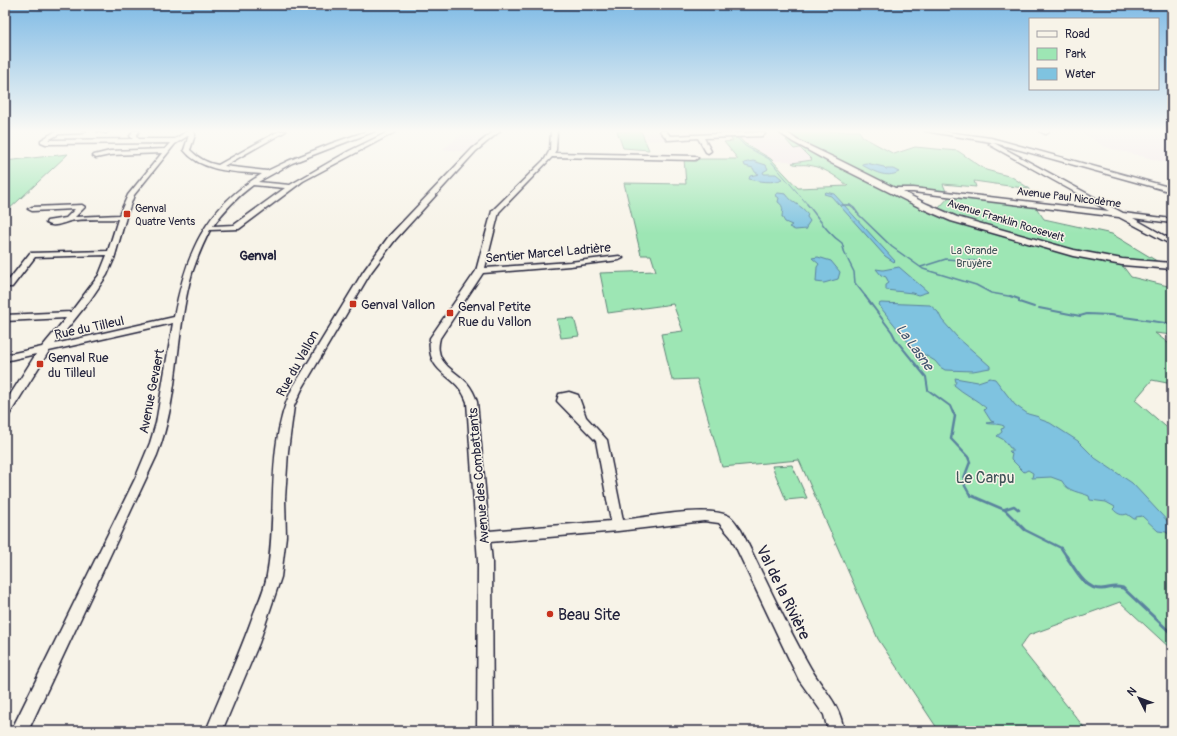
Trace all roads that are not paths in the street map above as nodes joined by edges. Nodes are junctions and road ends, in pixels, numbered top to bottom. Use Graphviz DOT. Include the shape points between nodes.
graph roads {
  1 [pos="155,165"];
  2 [pos="214,165"];
  3 [pos="222,165"];
  4 [pos="287,165"];
  5 [pos="327,165"];
  6 [pos="460,165"];
  7 [pos="540,165"];
  8 [pos="844,165"];
  9 [pos="1031,165"];
  10 [pos="1081,165"];
  11 [pos="219,167"];
  12 [pos="268,173"];
  13 [pos="252,183"];
  14 [pos="292,187"];
  15 [pos="893,190"];
  16 [pos="1172,190"];
  17 [pos="32,209"];
  18 [pos="1120,214"];
  19 [pos="122,217"];
  20 [pos="70,219"];
  21 [pos="1172,221"];
  22 [pos="50,223"];
  23 [pos="208,228"];
  24 [pos="1172,243"];
  25 [pos="112,253"];
  26 [pos="619,258"];
  27 [pos="1172,266"];
  28 [pos="480,271"];
  29 [pos="9,285"];
  30 [pos="72,316"];
  31 [pos="5,318"];
  32 [pos="179,319"];
  33 [pos="45,350"];
  34 [pos="5,358"];
  35 [pos="5,412"];
  36 [pos="581,419"];
  37 [pos="618,526"];
  38 [pos="484,537"];
  39 [pos="19,731"];
  40 [pos="214,731"];
  41 [pos="485,731"];
  42 [pos="836,731"];
  1 -- 19 [label="street" via="131,195"];
  2 -- 11 [label="street"];
  3 -- 11 [label="street"];
  4 -- 12 [label="street, Avenue Gevaert"];
  5 -- 14 [label="street"];
  6 -- 40 [label="street, Rue du Vallon" via="392,238 358,285 289,406 282,450 279,536 274,578 251,643"];
  7 -- 28 [label="street, Avenue des Combattants" via="496,211"];
  8 -- 15 [label="main road, Avenue Franklin Roosevelt"];
  9 -- 18 [label="street"];
  10 -- 16 [label="street"];
  11 -- 12 [label="street"];
  12 -- 13 [label="street, Avenue Gevaert"];
  13 -- 14 [label="street"];
  13 -- 23 [label="street, Avenue Gevaert" via="232,197"];
  14 -- 23 [label="street" via="236,227"];
  15 -- 18 [label="street, Avenue Paul Nicodème"];
  15 -- 27 [label="main road, Avenue Franklin Roosevelt" via="954,219 1048,246 1122,262"];
  17 -- 20 [label="street" via="82,207"];
  18 -- 21 [label="street, Avenue Paul Nicodème"];
  18 -- 24 [label="street"];
  19 -- 20 [label="street"];
  19 -- 25 [label="street"];
  20 -- 22 [label="street"];
  23 -- 32 [label="street, Avenue Gevaert" via="189,267"];
  25 -- 29 [label="street" via="33,255"];
  25 -- 30 [label="street" via="107,268 95,287"];
  26 -- 28 [label="street, Sentier Marcel Ladrière"];
  28 -- 38 [label="street, Avenue des Combattants" via="435,338 433,347 436,360 472,397"];
  30 -- 31 [label="street"];
  30 -- 33 [label="street"];
  32 -- 33 [label="street, Rue du Tilleul"];
  32 -- 39 [label="street, Avenue Gevaert" via="164,412 156,444"];
  33 -- 34 [label="street, Rue du Tilleul"];
  33 -- 35 [label="street"];
  36 -- 37 [label="street" via="601,440"];
  37 -- 38 [label="street, Val de la Rivière"];
  37 -- 42 [label="street, Val de la Rivière" via="718,516 727,520 805,674 830,709"];
  38 -- 41 [label="street, Avenue des Combattants"];
}
